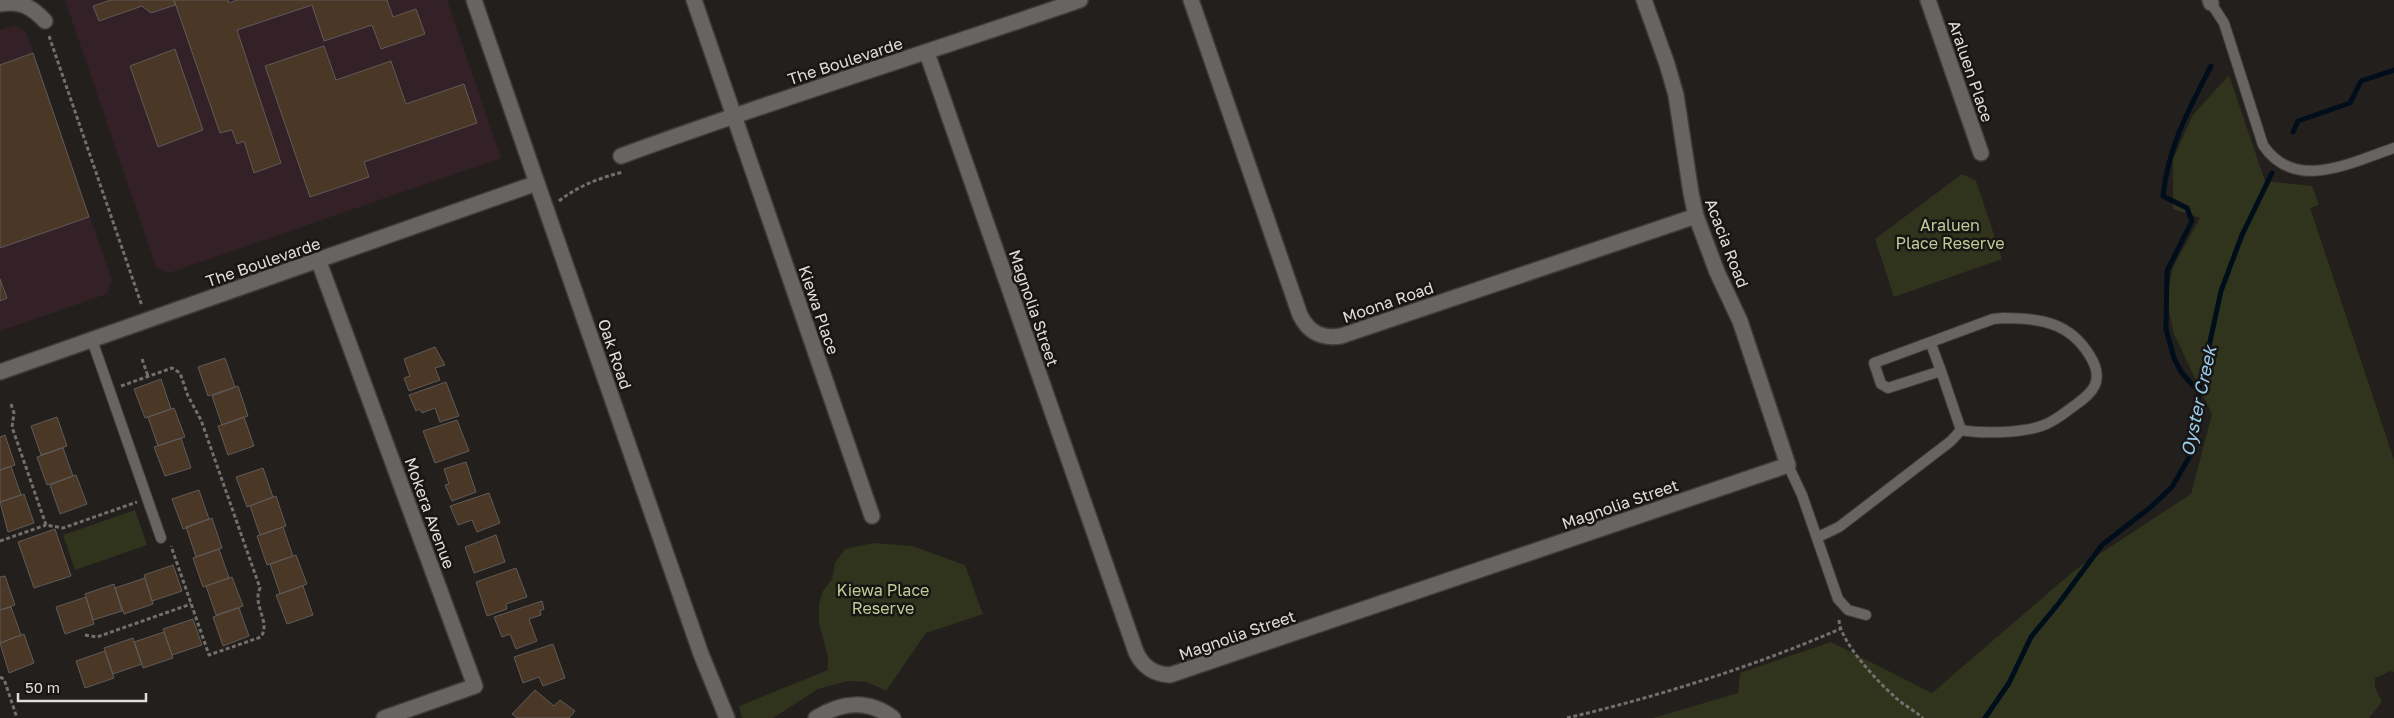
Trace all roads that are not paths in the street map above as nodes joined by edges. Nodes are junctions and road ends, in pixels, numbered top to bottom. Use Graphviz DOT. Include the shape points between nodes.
graph roads {
  1 [pos="474,0"];
  2 [pos="694,0"];
  3 [pos="1080,0"];
  4 [pos="1191,0"];
  5 [pos="1644,0"];
  6 [pos="1928,0"];
  7 [pos="2211,2"];
  8 [pos="0,4"];
  9 [pos="45,21"];
  10 [pos="927,53"];
  11 [pos="733,115"];
  12 [pos="2394,148"];
  13 [pos="1981,153"];
  14 [pos="621,156"];
  15 [pos="537,184"];
  16 [pos="1696,216"];
  17 [pos="319,262"];
  18 [pos="92,340"];
  19 [pos="1931,344"];
  20 [pos="1941,370"];
  21 [pos="0,372"];
  22 [pos="1961,430"];
  23 [pos="1788,465"];
  24 [pos="872,516"];
  25 [pos="1818,537"];
  26 [pos="161,538"];
  27 [pos="1866,615"];
  28 [pos="384,718"];
  29 [pos="726,718"];
  30 [pos="816,718"];
  31 [pos="893,718"];
  1 -- 15 [label="street, Oak Road"];
  2 -- 11 [label="street, Kiewa Place"];
  3 -- 10 [label="street, The Boulevarde"];
  4 -- 16 [label="street, Moona Road" via="1300,315 1311,331 1320,336 1341,336"];
  5 -- 16 [label="street, Acacia Road" via="1676,95"];
  6 -- 13 [label="street, Araluen Place"];
  7 -- 12 [label="lane" via="2224,23 2263,145 2275,160 2283,165 2321,172"];
  8 -- 9 [label="street" via="25,4"];
  10 -- 11 [label="street, The Boulevarde"];
  10 -- 23 [label="street, Magnolia Street" via="1136,652 1151,671 1170,675 1183,672"];
  11 -- 14 [label="street, The Boulevarde"];
  11 -- 24 [label="street, Kiewa Place"];
  15 -- 17 [label="street, The Boulevarde"];
  15 -- 29 [label="street, Oak Road"];
  16 -- 23 [label="street, Acacia Road" via="1740,321"];
  17 -- 18 [label="street, The Boulevarde"];
  17 -- 28 [label="street, Mokera Avenue" via="475,686"];
  18 -- 21 [label="street, The Boulevarde"];
  18 -- 26 [label="lane"];
  19 -- 20 [label="lane"];
  19 -- 20 [label="lane" via="1874,363 1881,384 1888,388"];
  19 -- 22 [label="lane" via="1993,319 2035,318 2075,336 2083,344 2096,370 2095,384 2085,398 2044,425 1977,433"];
  20 -- 22 [label="lane"];
  22 -- 25 [label="lane" via="1839,527"];
  23 -- 25 [label="lane"];
  25 -- 27 [label="lane" via="1838,599 1848,610"];
  30 -- 31 [label="street" via="836,708 857,704 876,708"];
}
